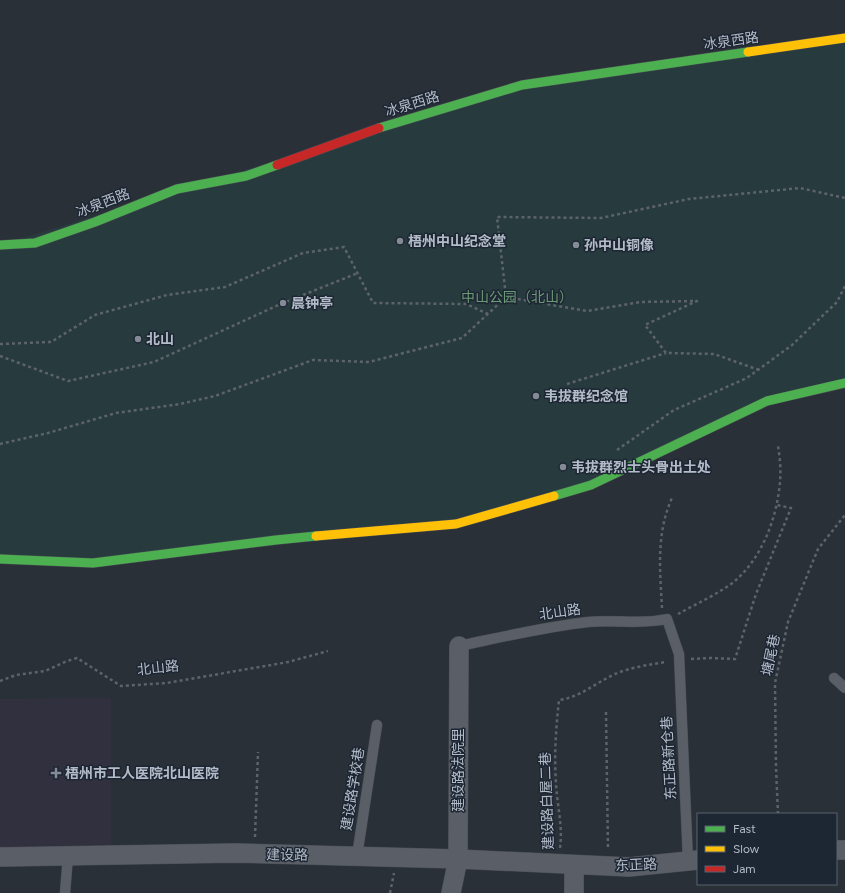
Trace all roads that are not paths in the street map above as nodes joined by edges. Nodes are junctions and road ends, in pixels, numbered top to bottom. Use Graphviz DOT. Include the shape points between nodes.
graph roads {
  1 [pos="845,38"];
  2 [pos="0,245"];
  3 [pos="845,383"];
  4 [pos="0,559"];
  5 [pos="668,619"];
  6 [pos="459,646"];
  7 [pos="834,678"];
  8 [pos="845,688"];
  9 [pos="377,725"];
  10 [pos="68,856"];
  11 [pos="357,856"];
  12 [pos="0,857"];
  13 [pos="458,859"];
  14 [pos="693,861"];
  15 [pos="566,864"];
  16 [pos="65,893"];
  17 [pos="451,893"];
  18 [pos="574,893"];
  1 -- 2 [label="street, 冰泉西路" via="522,85 378,128 246,176 177,189 35,243"];
  3 -- 4 [label="street" via="767,401 591,485 456,524 276,540 92,563"];
  5 -- 6 [label="lane, 北山路" via="551,626"];
  5 -- 14 [label="lane, 东正路新仓巷" via="679,654"];
  6 -- 13 [label="street, 建设路法院里"];
  7 -- 8 [label="lane"];
  9 -- 11 [label="lane, 建设路学校巷"];
  10 -- 11 [label="street, 建设路"];
  10 -- 12 [label="street, 建设路"];
  10 -- 16 [label="lane"];
  11 -- 13 [label="street, 建设路"];
  13 -- 15 [label="street, 建设路"];
  13 -- 17 [label="street, 建设路法院里"];
  14 -- 15 [label="street, 东正路" via="629,867"];
  15 -- 18 [label="street"];
}
